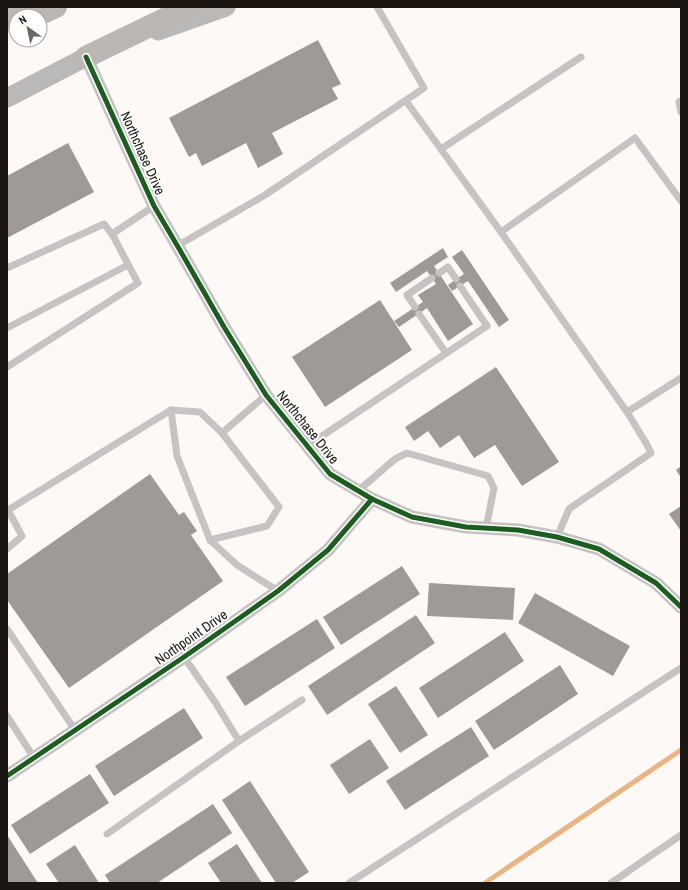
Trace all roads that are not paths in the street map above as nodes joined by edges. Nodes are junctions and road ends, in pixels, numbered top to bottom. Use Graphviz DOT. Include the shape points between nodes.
graph roads {
  1 [pos="36,7"];
  2 [pos="189,7"];
  3 [pos="226,7"];
  4 [pos="377,7"];
  5 [pos="7,20"];
  6 [pos="86,57"];
  7 [pos="581,58"];
  8 [pos="7,98"];
  9 [pos="406,101"];
  10 [pos="681,101"];
  11 [pos="681,112"];
  12 [pos="441,149"];
  13 [pos="681,201"];
  14 [pos="154,206"];
  15 [pos="501,232"];
  16 [pos="112,234"];
  17 [pos="177,246"];
  18 [pos="128,265"];
  19 [pos="7,268"];
  20 [pos="439,273"];
  21 [pos="432,278"];
  22 [pos="7,328"];
  23 [pos="446,353"];
  24 [pos="7,367"];
  25 [pos="681,378"];
  26 [pos="266,395"];
  27 [pos="171,410"];
  28 [pos="627,412"];
  29 [pos="222,433"];
  30 [pos="307,446"];
  31 [pos="358,491"];
  32 [pos="372,499"];
  33 [pos="486,528"];
  34 [pos="557,537"];
  35 [pos="210,540"];
  36 [pos="7,548"];
  37 [pos="278,591"];
  38 [pos="681,607"];
  39 [pos="7,629"];
  40 [pos="184,657"];
  41 [pos="681,668"];
  42 [pos="302,700"];
  43 [pos="7,716"];
  44 [pos="76,730"];
  45 [pos="239,741"];
  46 [pos="34,758"];
  47 [pos="7,776"];
  48 [pos="107,834"];
  49 [pos="681,835"];
  50 [pos="349,883"];
  51 [pos="611,883"];
  1 -- 5 [label="highway"];
  2 -- 6 [label="highway"];
  3 -- 6 [label="main road"];
  4 -- 9 [label="lane" via="424,88"];
  6 -- 8 [label="main road"];
  6 -- 14 [label="street, Northchase Drive"];
  7 -- 12 [label="lane"];
  9 -- 12 [label="lane"];
  9 -- 17 [label="lane" via="265,195"];
  10 -- 11 [label="lane"];
  12 -- 15 [label="lane"];
  13 -- 15 [label="lane" via="635,138"];
  14 -- 16 [label="lane"];
  14 -- 17 [label="street, Northchase Drive"];
  15 -- 28 [label="lane"];
  16 -- 18 [label="lane"];
  16 -- 19 [label="lane" via="104,224"];
  17 -- 26 [label="street, Northchase Drive"];
  18 -- 22 [label="lane"];
  18 -- 24 [label="lane" via="138,284"];
  20 -- 23 [label="lane" via="448,267 487,326"];
  21 -- 23 [label="lane" via="407,295"];
  23 -- 30 [label="lane"];
  25 -- 28 [label="lane"];
  26 -- 29 [label="lane"];
  26 -- 30 [label="street, Northchase Drive"];
  27 -- 29 [label="lane" via="200,412"];
  27 -- 35 [label="lane" via="177,456"];
  27 -- 36 [label="lane" via="8,510 22,536"];
  28 -- 34 [label="lane" via="651,452 568,509"];
  29 -- 35 [label="lane" via="279,507 267,526"];
  30 -- 31 [label="street, Northchase Drive" via="330,474"];
  31 -- 32 [label="street, Northchase Drive"];
  31 -- 33 [label="lane" via="395,459 407,453 488,476 494,488"];
  32 -- 33 [label="street, Northchase Drive" via="412,517"];
  32 -- 37 [label="street, Northpoint Drive" via="328,550"];
  33 -- 34 [label="street, Northchase Drive" via="518,530"];
  34 -- 38 [label="street, Northchase Drive" via="599,549 656,583"];
  35 -- 37 [label="lane" via="237,565"];
  37 -- 40 [label="street, Northpoint Drive"];
  39 -- 44 [label="lane"];
  40 -- 44 [label="street, Northpoint Drive"];
  40 -- 45 [label="lane"];
  41 -- 50 [label="lane"];
  42 -- 45 [label="lane"];
  43 -- 46 [label="lane"];
  44 -- 46 [label="street, Northpoint Drive"];
  45 -- 48 [label="lane"];
  46 -- 47 [label="street, Northpoint Drive"];
  49 -- 51 [label="lane"];
}
